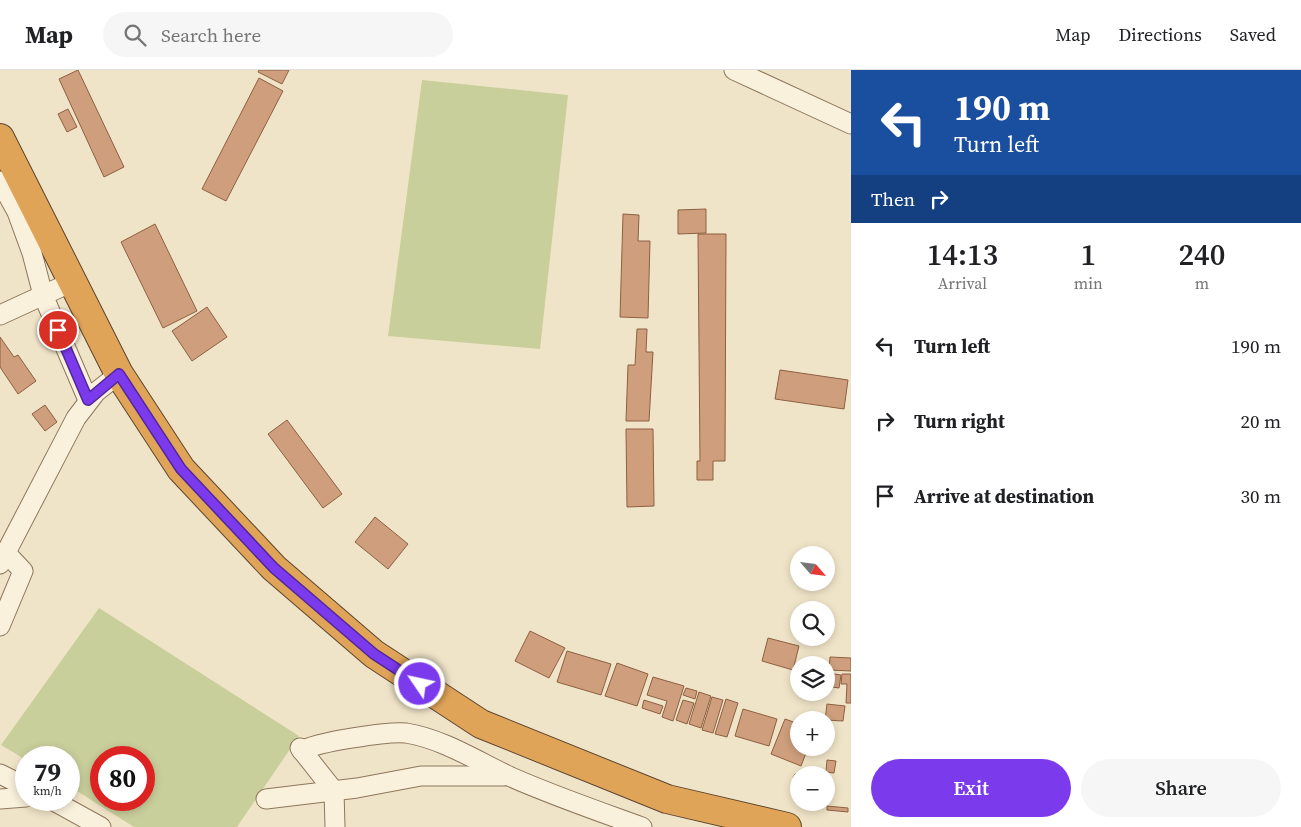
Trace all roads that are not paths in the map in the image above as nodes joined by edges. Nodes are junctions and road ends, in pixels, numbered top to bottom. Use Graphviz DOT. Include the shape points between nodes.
graph roads {
  1 [pos="734,70"];
  2 [pos="851,123"];
  3 [pos="2,147"];
  4 [pos="0,182"];
  5 [pos="74,281"];
  6 [pos="43,296"];
  7 [pos="0,315"];
  8 [pos="119,374"];
  9 [pos="88,400"];
  10 [pos="3,558"];
  11 [pos="0,626"];
  12 [pos="0,774"];
  13 [pos="510,776"];
  14 [pos="15,782"];
  15 [pos="334,790"];
  16 [pos="15,798"];
  17 [pos="0,799"];
  18 [pos="266,799"];
  19 [pos="72,811"];
  20 [pos="101,827"];
  21 [pos="335,827"];
  22 [pos="642,827"];
  23 [pos="788,827"];
  1 -- 2 [label="street"];
  3 -- 5 [label="highway"];
  4 -- 6 [label="street" via="17,212"];
  5 -- 6 [label="street"];
  5 -- 8 [label="highway"];
  6 -- 7 [label="street"];
  6 -- 9 [label="street"];
  8 -- 9 [label="street"];
  8 -- 23 [label="highway" via="181,469 274,568 374,654 481,724 667,799"];
  9 -- 10 [label="street"];
  10 -- 11 [label="street" via="22,570"];
  12 -- 14 [label="street"];
  13 -- 15 [label="street" via="421,776"];
  13 -- 15 [label="street" via="432,739 404,733 333,741 301,750"];
  13 -- 22 [label="street"];
  15 -- 18 [label="street"];
  15 -- 21 [label="street"];
  16 -- 17 [label="street"];
  19 -- 20 [label="street"];
}
